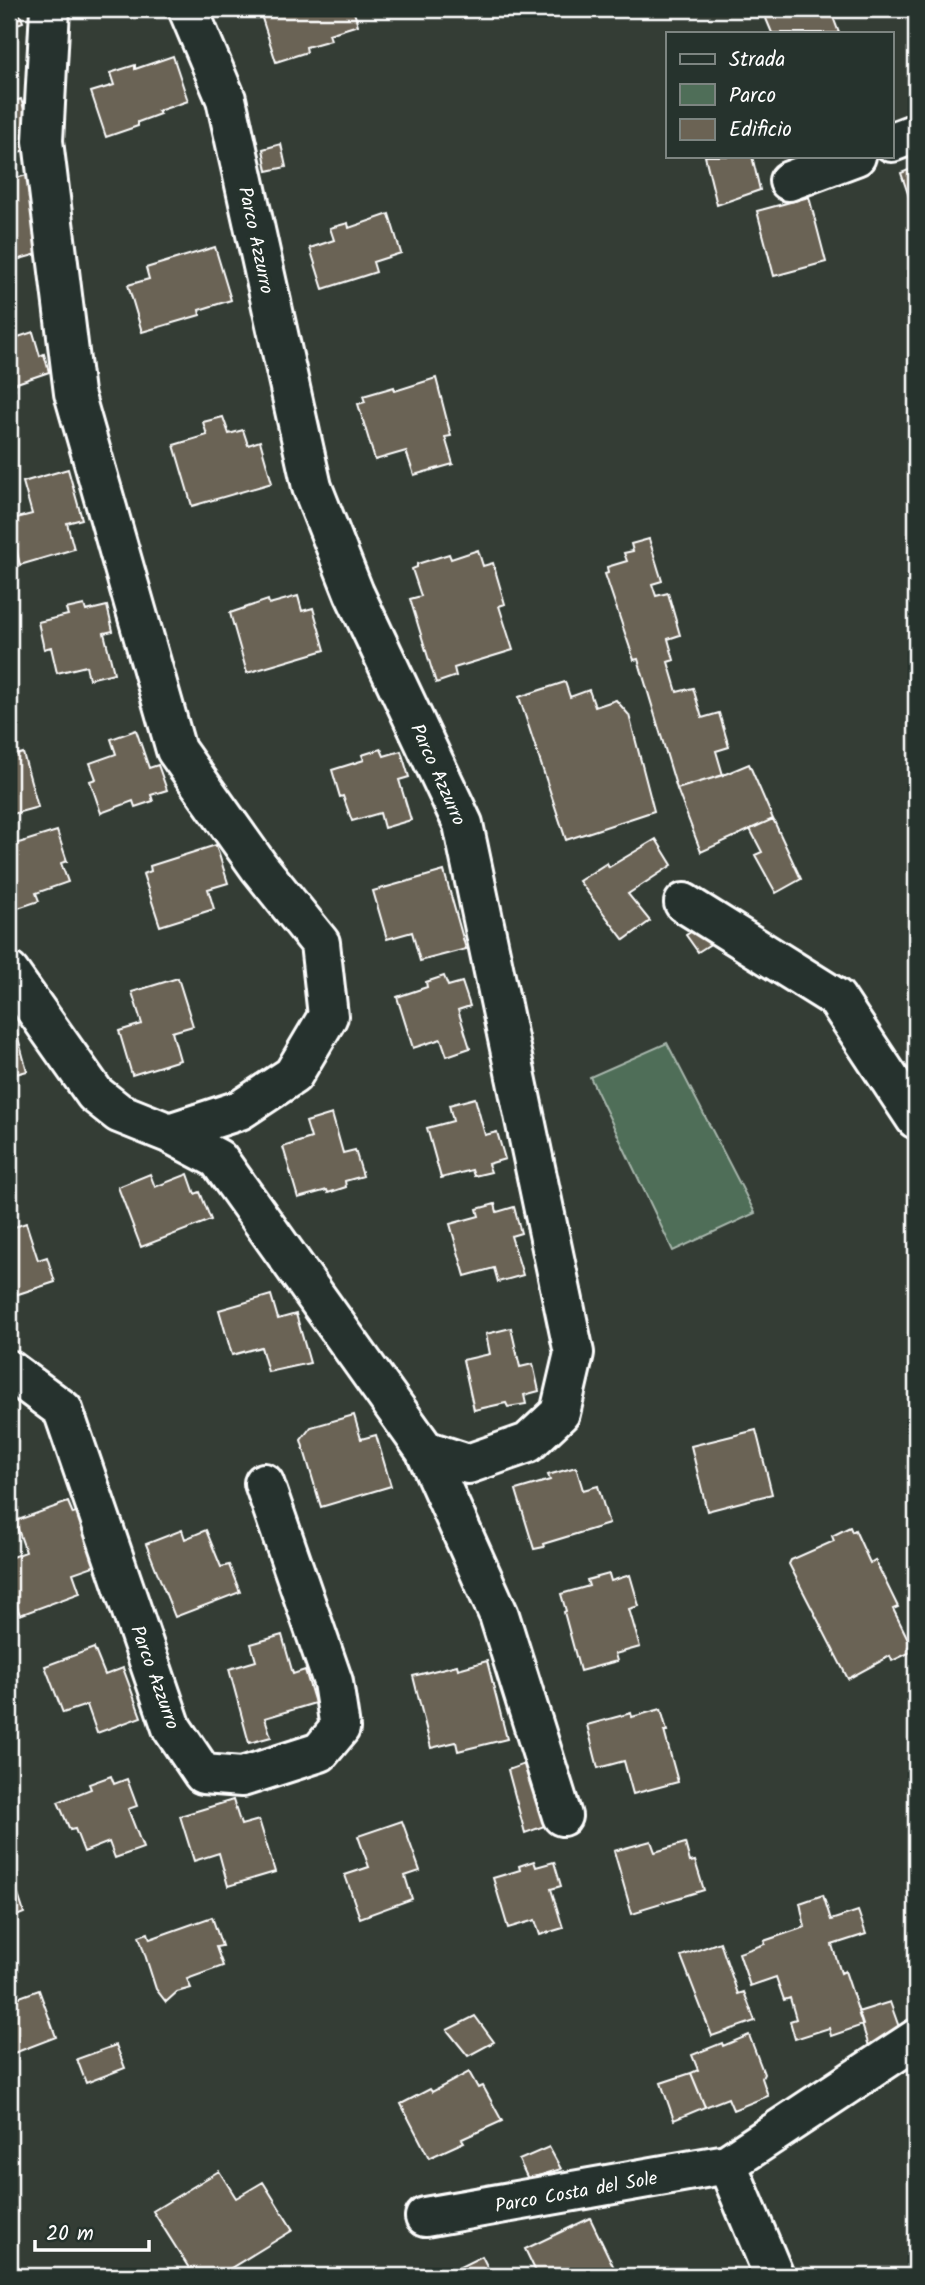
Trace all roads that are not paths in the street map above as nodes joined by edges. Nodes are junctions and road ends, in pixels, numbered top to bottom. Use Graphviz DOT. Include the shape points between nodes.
graph roads {
  1 [pos="50,9"];
  2 [pos="188,9"];
  3 [pos="916,133"];
  4 [pos="894,141"];
  5 [pos="851,158"];
  6 [pos="789,181"];
  7 [pos="684,903"];
  8 [pos="9,972"];
  9 [pos="916,1119"];
  10 [pos="169,1133"];
  11 [pos="9,1370"];
  12 [pos="425,1450"];
  13 [pos="264,1483"];
  14 [pos="562,1816"];
  15 [pos="916,2039"];
  16 [pos="727,2164"];
  17 [pos="425,2217"];
  18 [pos="774,2276"];
  1 -- 10 [label="street" via="43,141 78,406 176,750 320,943 328,1016 293,1075 240,1110"];
  2 -- 12 [label="street, Parco Azzurro" via="226,99 312,487 354,593 463,824 574,1353 561,1413 528,1443 468,1464"];
  3 -- 4 [label="street"];
  5 -- 6 [label="street"];
  7 -- 9 [label="street" via="836,998"];
  8 -- 10 [label="street" via="95,1094 119,1113"];
  10 -- 12 [label="street" via="218,1159"];
  11 -- 13 [label="street, Parco Azzurro" via="63,1410 172,1728 202,1774 243,1777 320,1752 340,1727 333,1682"];
  12 -- 14 [label="street" via="499,1615"];
  15 -- 16 [label="street, Parco Costa del Sole"];
  16 -- 17 [label="street, Parco Costa del Sole"];
  16 -- 18 [label="street"];
}
